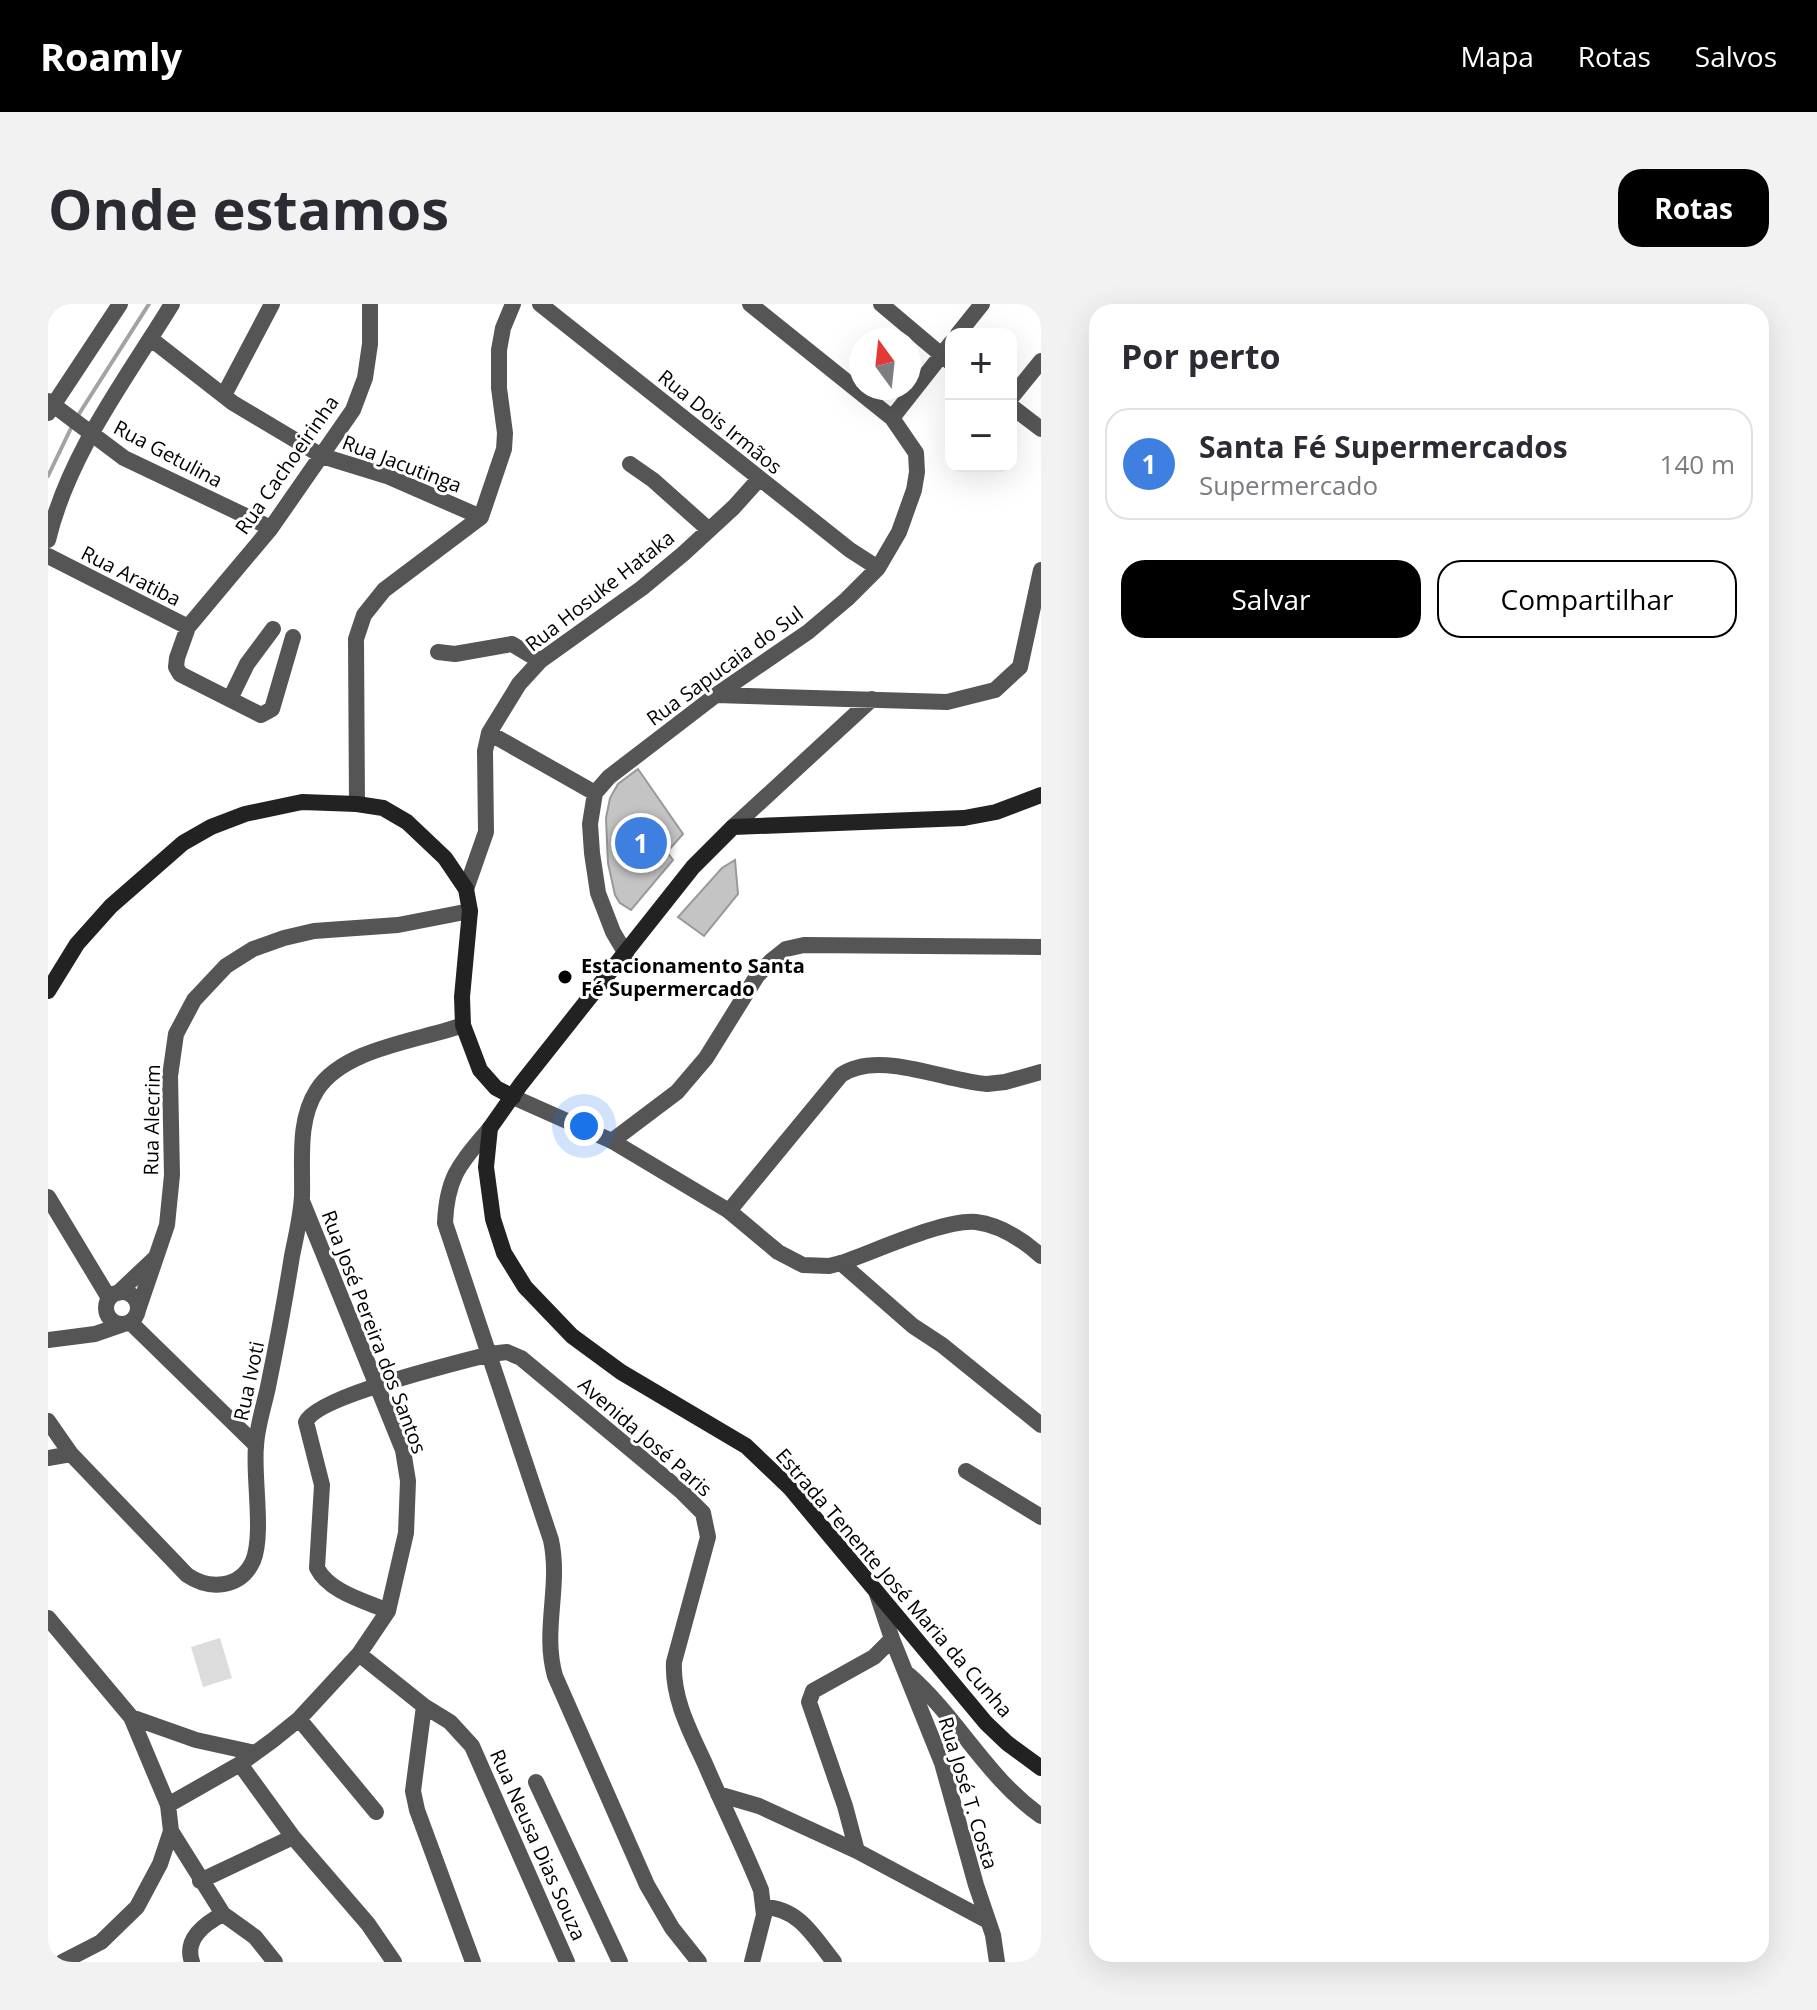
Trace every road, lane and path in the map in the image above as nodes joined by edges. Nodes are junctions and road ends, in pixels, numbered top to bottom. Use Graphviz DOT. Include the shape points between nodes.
graph roads {
  1 [pos="120,304"];
  2 [pos="172,304"];
  3 [pos="272,304"];
  4 [pos="370,304"];
  5 [pos="513,304"];
  6 [pos="540,304"];
  7 [pos="750,304"];
  8 [pos="881,304"];
  9 [pos="982,304"];
  10 [pos="963,328"];
  11 [pos="151,339"];
  12 [pos="945,352"];
  13 [pos="945,357"];
  14 [pos="1041,361"];
  15 [pos="1017,391"];
  16 [pos="224,395"];
  17 [pos="52,408"];
  18 [pos="1017,411"];
  19 [pos="892,418"];
  20 [pos="1041,429"];
  21 [pos="88,432"];
  22 [pos="322,456"];
  23 [pos="630,464"];
  24 [pos="759,479"];
  25 [pos="481,517"];
  26 [pos="271,528"];
  27 [pos="708,529"];
  28 [pos="48,540"];
  29 [pos="48,556"];
  30 [pos="878,568"];
  31 [pos="1041,570"];
  32 [pos="188,627"];
  33 [pos="273,629"];
  34 [pos="293,637"];
  35 [pos="438,652"];
  36 [pos="540,661"];
  37 [pos="716,695"];
  38 [pos="230,699"];
  39 [pos="872,699"];
  40 [pos="489,733"];
  41 [pos="595,793"];
  42 [pos="1041,795"];
  43 [pos="357,804"];
  44 [pos="733,827"];
  45 [pos="466,889"];
  46 [pos="470,911"];
  47 [pos="1041,947"];
  48 [pos="626,954"];
  49 [pos="48,991"];
  50 [pos="463,1025"];
  51 [pos="1041,1072"];
  52 [pos="513,1097"];
  53 [pos="490,1128"];
  54 [pos="612,1141"];
  55 [pos="48,1197"];
  56 [pos="302,1201"];
  57 [pos="729,1211"];
  58 [pos="158,1255"];
  59 [pos="1041,1256"];
  60 [pos="841,1263"];
  61 [pos="111,1301"];
  62 [pos="131,1319"];
  63 [pos="70,1336"];
  64 [pos="48,1340"];
  65 [pos="490,1354"];
  66 [pos="377,1385"];
  67 [pos="48,1421"];
  68 [pos="1041,1425"];
  69 [pos="256,1445"];
  70 [pos="71,1454"];
  71 [pos="48,1458"];
  72 [pos="966,1471"];
  73 [pos="1041,1517"];
  74 [pos="877,1593"];
  75 [pos="388,1611"];
  76 [pos="48,1618"];
  77 [pos="892,1639"];
  78 [pos="359,1654"];
  79 [pos="905,1671"];
  80 [pos="424,1706"];
  81 [pos="131,1717"];
  82 [pos="299,1719"];
  83 [pos="255,1753"];
  84 [pos="240,1764"];
  85 [pos="1041,1768"];
  86 [pos="536,1782"];
  87 [pos="718,1794"];
  88 [pos="168,1805"];
  89 [pos="376,1812"];
  90 [pos="1041,1816"];
  91 [pos="171,1831"];
  92 [pos="293,1837"];
  93 [pos="857,1851"];
  94 [pos="200,1881"];
  95 [pos="764,1907"];
  96 [pos="223,1914"];
  97 [pos="988,1921"];
  98 [pos="564,1961"];
  99 [pos="62,1962"];
  100 [pos="192,1962"];
  101 [pos="275,1962"];
  102 [pos="394,1962"];
  103 [pos="473,1962"];
  104 [pos="620,1962"];
  105 [pos="699,1962"];
  106 [pos="752,1962"];
  107 [pos="834,1962"];
  108 [pos="997,1962"];
  1 -- 17 [label="street"];
  2 -- 11 [label="street"];
  3 -- 16 [label="street"];
  4 -- 22 [label="street, Rua Cachoeirinha" via="365,378 353,410"];
  5 -- 25 [label="street" via="499,350 504,449"];
  6 -- 24 [label="street, Rua Dois Irmãos"];
  7 -- 19 [label="street, Rua Sapucaia do Sul"];
  8 -- 12 [label="street"];
  9 -- 10 [label="street"];
  11 -- 16 [label="street, Rua Jacutinga"];
  11 -- 21 [label="street"];
  13 -- 19 [label="street"];
  14 -- 15 [label="street"];
  16 -- 22 [label="street, Rua Jacutinga"];
  17 -- 21 [label="street, Rua Getulina"];
  18 -- 20 [label="street"];
  19 -- 30 [label="street, Rua Sapucaia do Sul" via="916,453 917,472 899,532"];
  21 -- 26 [label="street, Rua Getulina" via="124,458"];
  21 -- 28 [label="street"];
  22 -- 25 [label="street, Rua Jacutinga" via="387,476"];
  22 -- 26 [label="street, Rua Cachoeirinha"];
  23 -- 27 [label="street"];
  24 -- 27 [label="street, Rua Hosuke Hataka"];
  24 -- 30 [label="street, Rua Dois Irmãos"];
  25 -- 43 [label="street" via="384,590 364,615 356,639"];
  26 -- 32 [label="street, Rua Cachoeirinha"];
  27 -- 36 [label="street, Rua Hosuke Hataka" via="642,588"];
  29 -- 32 [label="street, Rua Aratiba"];
  30 -- 37 [label="street, Rua Sapucaia do Sul" via="808,632"];
  31 -- 39 [label="street" via="1020,667 995,690 947,702"];
  32 -- 38 [label="street, Rua Aratiba" via="177,658 178,672"];
  33 -- 38 [label="street"];
  34 -- 38 [label="street, Rua Aratiba" via="272,709 261,715"];
  35 -- 36 [label="street" via="512,644"];
  36 -- 40 [label="street, Rua Hosuke Hataka"];
  37 -- 39 [label="street"];
  37 -- 41 [label="street, Rua Sapucaia do Sul"];
  39 -- 44 [label="street"];
  40 -- 41 [label="street"];
  40 -- 45 [label="street, Rua Hosuke Hataka" via="486,832"];
  41 -- 48 [label="street" via="590,824 598,893"];
  42 -- 44 [label="main road" via="964,818"];
  43 -- 45 [label="main road" via="383,808 407,822 445,858"];
  43 -- 49 [label="main road" via="302,802 245,814 183,843 88,931"];
  44 -- 48 [label="main road" via="693,867"];
  45 -- 46 [label="main road"];
  46 -- 50 [label="main road"];
  46 -- 58 [label="street, Rua Alecrim" via="284,938 226,966 194,1000 176,1034 170,1076 171,1187"];
  47 -- 54 [label="street" via="786,949 757,976 706,1058 677,1092"];
  48 -- 52 [label="main road"];
  50 -- 52 [label="main road" via="480,1070"];
  50 -- 56 [label="street, Rua Ivoti" via="355,1058 329,1075 307,1110"];
  51 -- 57 [label="street" via="987,1084 875,1063 849,1069"];
  52 -- 53 [label="main road"];
  52 -- 54 [label="street"];
  53 -- 65 [label="street" via="458,1167 449,1187 445,1223"];
  53 -- 74 [label="main road, Estrada Tenente José Maria da Cunha" via="486,1167 493,1219 504,1253 525,1287 621,1372 729,1434 767,1465"];
  54 -- 57 [label="street"];
  55 -- 61 [label="street"];
  56 -- 66 [label="street, Rua José Pereira dos Santos"];
  56 -- 69 [label="street, Rua Ivoti"];
  57 -- 60 [label="street" via="778,1252 803,1265"];
  58 -- 61 [label="street"];
  58 -- 62 [label="street, Rua Alecrim"];
  59 -- 60 [label="street" via="1007,1231 974,1222"];
  60 -- 68 [label="street"];
  61 -- 62 [label="street" via="116,1324"];
  61 -- 62 [label="street" via="132,1296"];
  61 -- 63 [label="street" via="100,1321"];
  62 -- 63 [label="street" via="95,1334"];
  62 -- 69 [label="street"];
  63 -- 64 [label="street"];
  65 -- 66 [label="street"];
  65 -- 87 [label="street, Avenida José Paris" via="507,1352 521,1358 703,1513 708,1537 673,1677 676,1696"];
  65 -- 105 [label="street" via="556,1563 549,1645 555,1676 647,1885"];
  66 -- 75 [label="street, Rua José Pereira dos Santos" via="403,1450 408,1481 406,1533"];
  66 -- 75 [label="street" via="315,1410 306,1422 322,1485 317,1568 334,1586"];
  67 -- 70 [label="street, Rua Ivoti"];
  69 -- 70 [label="street, Rua Ivoti" via="253,1560 237,1580 212,1586 187,1575"];
  70 -- 71 [label="street"];
  72 -- 73 [label="street"];
  74 -- 77 [label="street, Rua José T. Costa"];
  74 -- 85 [label="main road, Estrada Tenente José Maria da Cunha" via="986,1723"];
  75 -- 78 [label="street, Rua José Pereira dos Santos"];
  76 -- 81 [label="street"];
  77 -- 79 [label="street, Rua José T. Costa"];
  77 -- 93 [label="street" via="861,1666 816,1688 809,1702"];
  78 -- 80 [label="street, Rua Neusa Dias Souza"];
  78 -- 82 [label="street, Rua José Pereira dos Santos"];
  79 -- 90 [label="street" via="1002,1784"];
  79 -- 97 [label="street, Rua José T. Costa" via="942,1763"];
  80 -- 98 [label="street, Rua Neusa Dias Souza" via="461,1731 472,1746"];
  80 -- 103 [label="street" via="415,1801"];
  81 -- 83 [label="street"];
  81 -- 88 [label="street"];
  82 -- 83 [label="street, Rua José Pereira dos Santos"];
  82 -- 89 [label="street"];
  83 -- 84 [label="street, Rua José Pereira dos Santos"];
  84 -- 88 [label="street, Rua José Pereira dos Santos"];
  84 -- 92 [label="street"];
  86 -- 104 [label="street"];
  87 -- 93 [label="street" via="759,1806"];
  87 -- 95 [label="street, Avenida José Paris"];
  88 -- 91 [label="street"];
  91 -- 94 [label="street"];
  91 -- 99 [label="street" via="137,1907 101,1942"];
  92 -- 94 [label="street"];
  92 -- 102 [label="street"];
  93 -- 97 [label="street"];
  94 -- 96 [label="street"];
  95 -- 106 [label="street"];
  95 -- 107 [label="street" via="795,1916"];
  96 -- 100 [label="street" via="193,1939"];
  96 -- 101 [label="street" via="255,1937"];
  97 -- 108 [label="street, Rua José T. Costa"];
}
